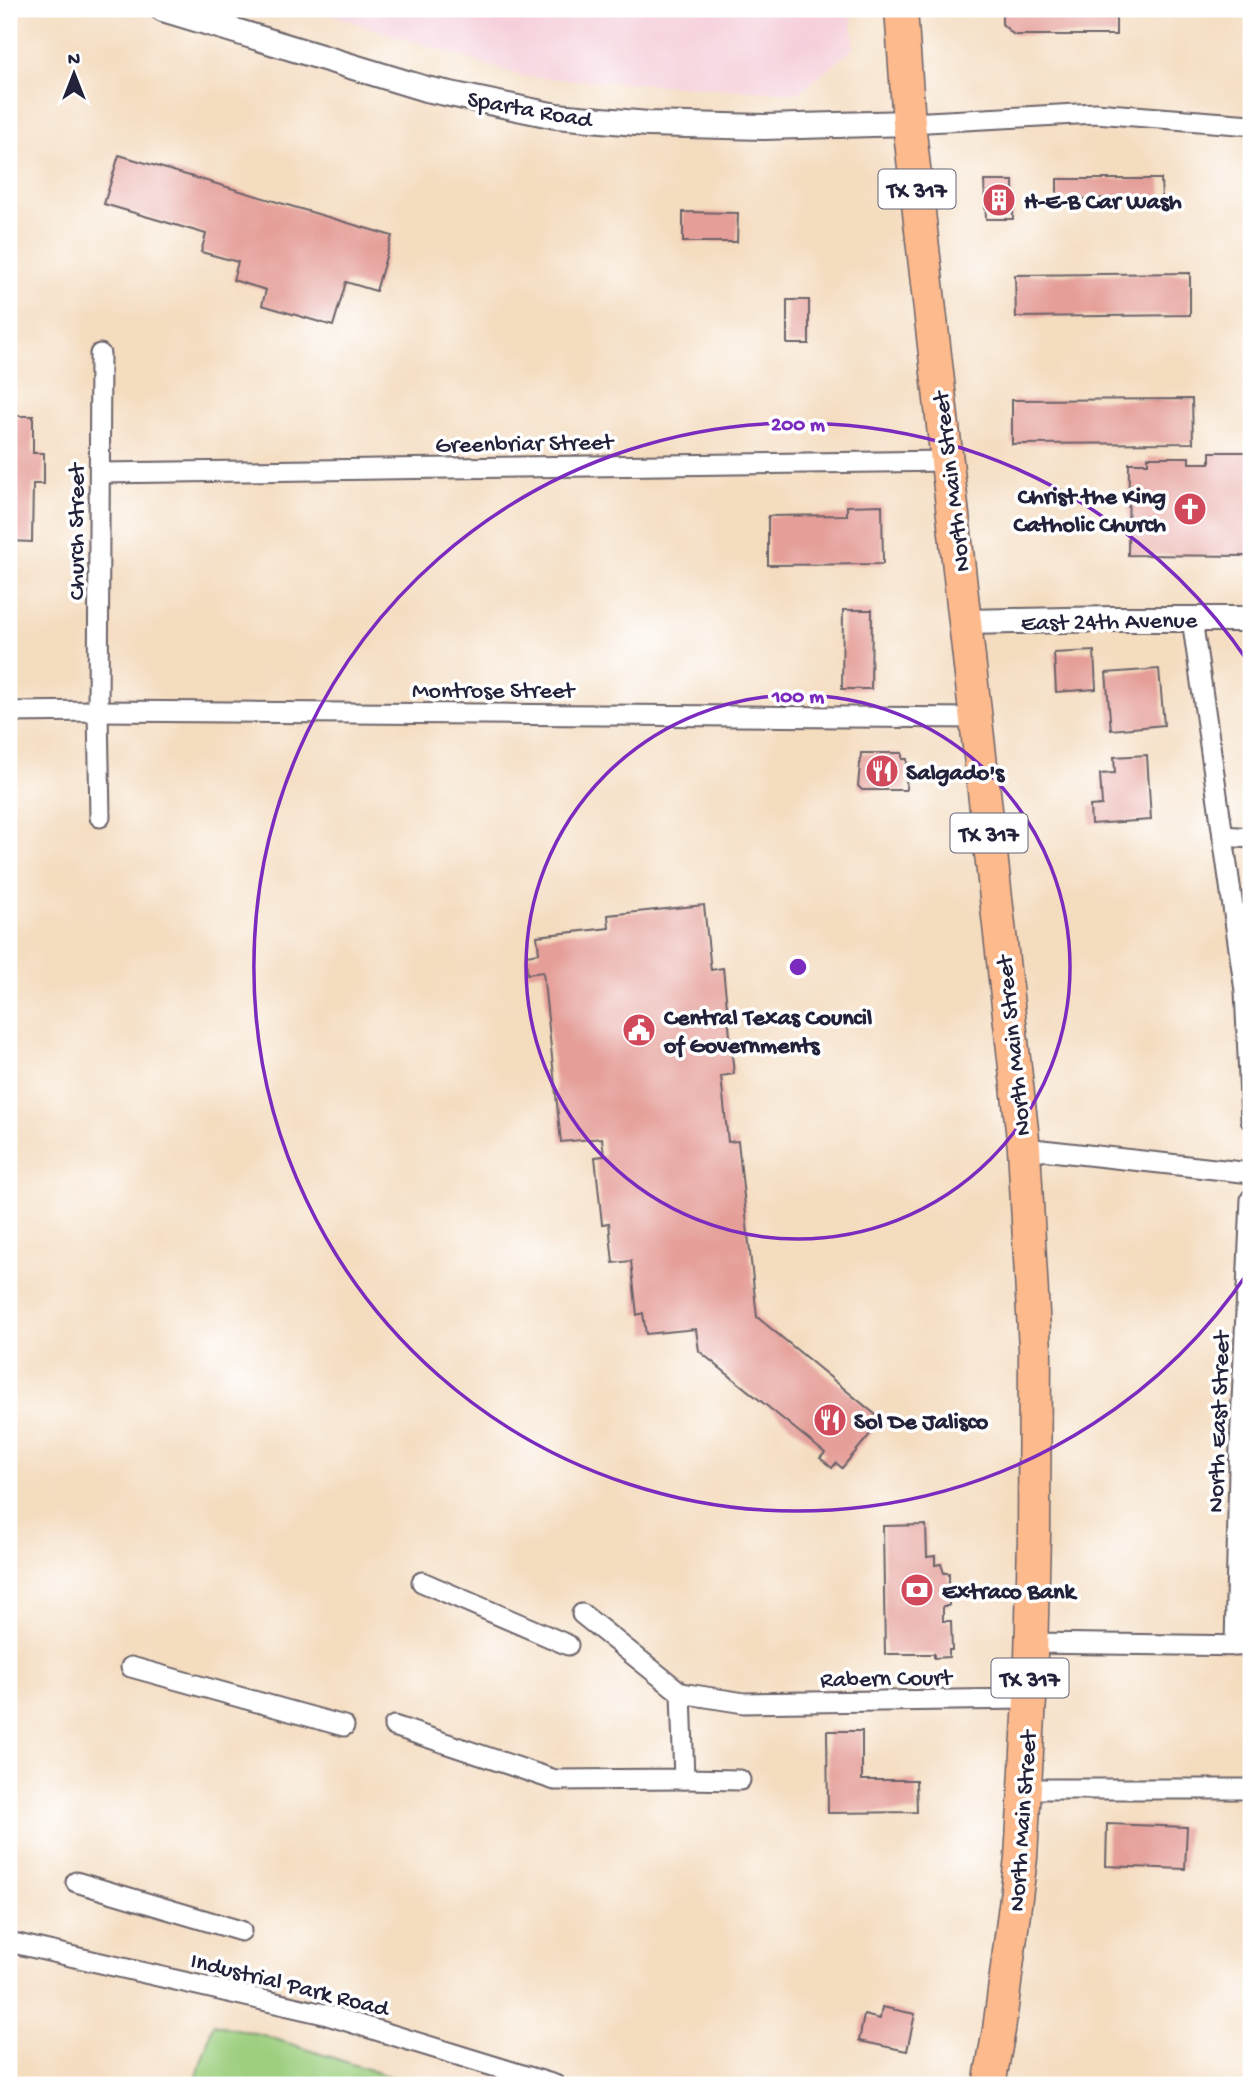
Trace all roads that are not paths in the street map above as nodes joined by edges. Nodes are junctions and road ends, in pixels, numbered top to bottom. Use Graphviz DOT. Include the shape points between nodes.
graph roads {
  1 [pos="163,9"];
  2 [pos="901,9"];
  3 [pos="909,123"];
  4 [pos="1251,125"];
  5 [pos="100,354"];
  6 [pos="948,461"];
  7 [pos="100,473"];
  8 [pos="1192,619"];
  9 [pos="1251,620"];
  10 [pos="967,622"];
  11 [pos="98,711"];
  12 [pos="9,712"];
  13 [pos="977,718"];
  14 [pos="100,817"];
  15 [pos="1223,836"];
  16 [pos="1251,838"];
  17 [pos="1251,1120"];
  18 [pos="1024,1148"];
  19 [pos="1251,1173"];
  20 [pos="1251,1199"];
  21 [pos="1245,1469"];
  22 [pos="422,1582"];
  23 [pos="582,1614"];
  24 [pos="1030,1643"];
  25 [pos="568,1645"];
  26 [pos="1243,1646"];
  27 [pos="131,1667"];
  28 [pos="681,1693"];
  29 [pos="1030,1699"];
  30 [pos="344,1726"];
  31 [pos="394,1726"];
  32 [pos="684,1779"];
  33 [pos="740,1780"];
  34 [pos="1251,1788"];
  35 [pos="1025,1789"];
  36 [pos="76,1882"];
  37 [pos="241,1931"];
  38 [pos="9,1942"];
  39 [pos="555,2085"];
  40 [pos="989,2085"];
  1 -- 3 [label="street, Sparta Road" via="426,89 556,116 751,127"];
  2 -- 3 [label="main road, North Main Street / TX 317"];
  3 -- 4 [label="street" via="1095,113"];
  3 -- 6 [label="main road, North Main Street / TX 317"];
  5 -- 7 [label="street, Church Street"];
  6 -- 7 [label="street, Greenbriar Street"];
  6 -- 10 [label="main road, North Main Street / TX 317"];
  7 -- 11 [label="street, Church Street"];
  8 -- 9 [label="street, East 24th Avenue"];
  8 -- 10 [label="street, East 24th Avenue"];
  8 -- 15 [label="street"];
  10 -- 13 [label="main road, North Main Street / TX 317"];
  11 -- 12 [label="street, Montrose Street"];
  11 -- 13 [label="street, Montrose Street"];
  11 -- 14 [label="street, Church Street"];
  13 -- 18 [label="main road, North Main Street / TX 317"];
  15 -- 16 [label="street"];
  15 -- 17 [label="street" via="1245,991"];
  18 -- 19 [label="street"];
  18 -- 24 [label="main road, North Main Street / TX 317" via="1035,1374"];
  20 -- 21 [label="street, North East Street"];
  21 -- 26 [label="street, North East Street"];
  22 -- 25 [label="street"];
  23 -- 28 [label="street"];
  24 -- 26 [label="street"];
  24 -- 29 [label="main road, North Main Street / TX 317"];
  27 -- 30 [label="street"];
  28 -- 29 [label="street, Rabern Court" via="744,1703"];
  28 -- 32 [label="street"];
  29 -- 35 [label="main road, North Main Street / TX 317"];
  31 -- 32 [label="street" via="555,1780"];
  32 -- 33 [label="street"];
  34 -- 35 [label="street"];
  35 -- 40 [label="main road, North Main Street / TX 317" via="1017,1903"];
  36 -- 37 [label="street"];
  38 -- 39 [label="street, Industrial Park Road" via="324,2014"];
}
